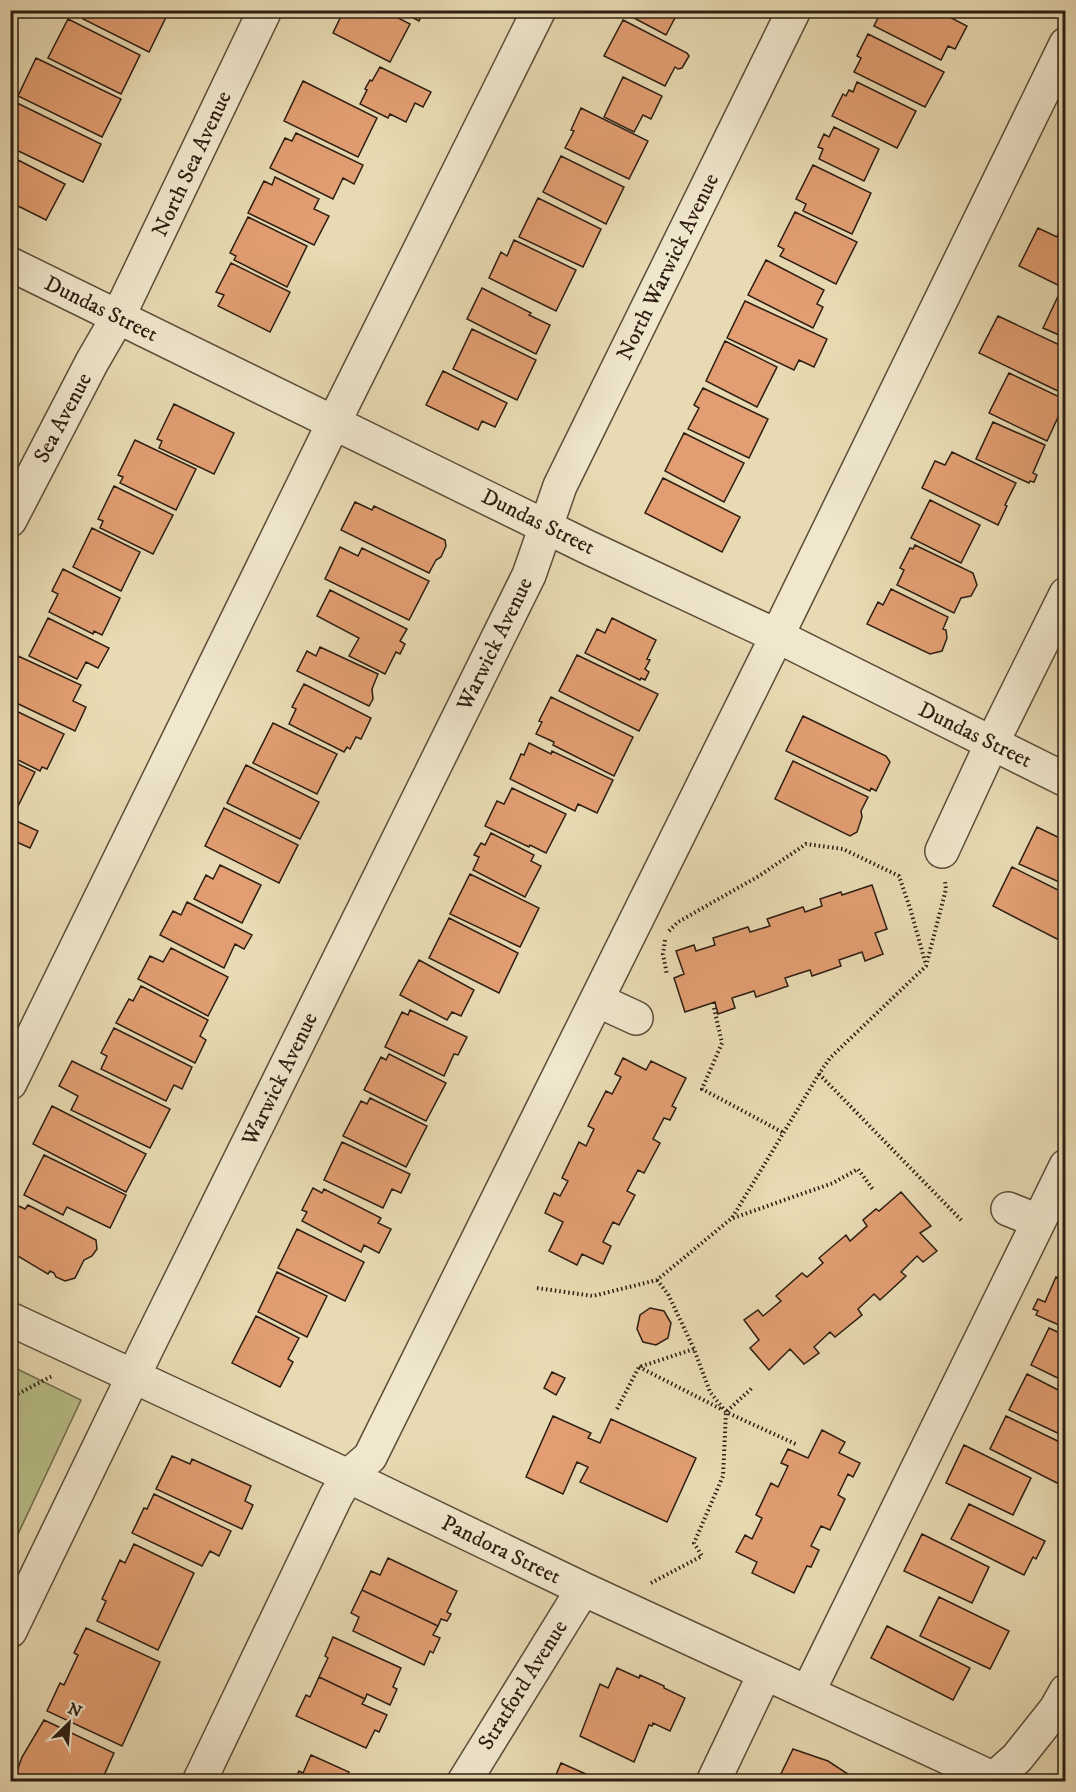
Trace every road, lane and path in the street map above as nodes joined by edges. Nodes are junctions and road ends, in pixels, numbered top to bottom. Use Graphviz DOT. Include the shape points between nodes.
graph roads {
  1 [pos="265,10"];
  2 [pos="539,10"];
  3 [pos="794,10"];
  4 [pos="1065,44"];
  5 [pos="10,264"];
  6 [pos="118,317"];
  7 [pos="334,422"];
  8 [pos="18,485"];
  9 [pos="10,520"];
  10 [pos="545,526"];
  11 [pos="1065,594"];
  12 [pos="777,636"];
  13 [pos="992,743"];
  14 [pos="1065,780"];
  15 [pos="942,851"];
  16 [pos="926,966"];
  17 [pos="667,975"];
  18 [pos="597,1000"];
  19 [pos="714,1008"];
  20 [pos="636,1018"];
  21 [pos="819,1074"];
  22 [pos="10,1083"];
  23 [pos="784,1133"];
  24 [pos="1065,1166"];
  25 [pos="874,1191"];
  26 [pos="1008,1209"];
  27 [pos="732,1218"];
  28 [pos="1038,1221"];
  29 [pos="963,1222"];
  30 [pos="657,1280"];
  31 [pos="537,1288"];
  32 [pos="10,1319"];
  33 [pos="694,1348"];
  34 [pos="639,1367"];
  35 [pos="134,1375"];
  36 [pos="52,1377"];
  37 [pos="752,1388"];
  38 [pos="10,1398"];
  39 [pos="617,1409"];
  40 [pos="726,1412"];
  41 [pos="798,1445"];
  42 [pos="348,1476"];
  43 [pos="644,1587"];
  44 [pos="583,1589"];
  45 [pos="10,1631"];
  46 [pos="765,1673"];
  47 [pos="1065,1691"];
  48 [pos="808,1692"];
  49 [pos="995,1780"];
  50 [pos="199,1782"];
  51 [pos="464,1782"];
  52 [pos="713,1782"];
  1 -- 6 [label="street, North Sea Avenue"];
  2 -- 7 [label="street"];
  3 -- 10 [label="street, North Warwick Avenue" via="565,476"];
  4 -- 12 [label="street"];
  5 -- 6 [label="street, Dundas Street"];
  6 -- 7 [label="street, Dundas Street"];
  6 -- 8 [label="street, Sea Avenue"];
  7 -- 10 [label="street, Dundas Street"];
  7 -- 22 [label="street"];
  8 -- 9 [label="street, Sea Avenue"];
  10 -- 12 [label="street, Dundas Street"];
  10 -- 35 [label="street, Warwick Avenue" via="529,575"];
  11 -- 13 [label="street"];
  12 -- 13 [label="street, Dundas Street"];
  12 -- 18 [label="street" via="692,831"];
  13 -- 14 [label="street, Dundas Street"];
  13 -- 15 [label="street"];
  15 -- 16 [label="path" via="946,889"];
  16 -- 17 [label="path" via="898,876 843,849 806,844 678,922 665,936"];
  16 -- 21 [label="path" via="830,1058"];
  18 -- 20 [label="street"];
  18 -- 42 [label="street" via="370,1458"];
  19 -- 23 [label="path" via="722,1043 702,1089"];
  21 -- 23 [label="path"];
  21 -- 29 [label="path"];
  23 -- 27 [label="path"];
  24 -- 28 [label="street"];
  25 -- 27 [label="path" via="858,1169 833,1183"];
  26 -- 28 [label="street"];
  27 -- 30 [label="path"];
  28 -- 48 [label="street" via="924,1428"];
  30 -- 31 [label="path" via="593,1296"];
  30 -- 33 [label="path"];
  32 -- 35 [label="street, Pandora Street"];
  33 -- 34 [label="path"];
  33 -- 40 [label="path" via="710,1392"];
  34 -- 39 [label="path"];
  34 -- 40 [label="path"];
  35 -- 42 [label="street, Pandora Street"];
  35 -- 45 [label="street, Warwick Avenue"];
  36 -- 38 [label="path"];
  37 -- 40 [label="path"];
  40 -- 41 [label="path"];
  40 -- 43 [label="path" via="723,1476 694,1543 702,1556"];
  42 -- 44 [label="street, Pandora Street"];
  42 -- 50 [label="street"];
  44 -- 46 [label="street, Pandora Street"];
  44 -- 51 [label="street, Stratford Avenue"];
  46 -- 48 [label="street, Pandora Street"];
  46 -- 52 [label="street"];
  47 -- 49 [label="street" via="1056,1709"];
  48 -- 49 [label="street, Pandora Street"];
}
